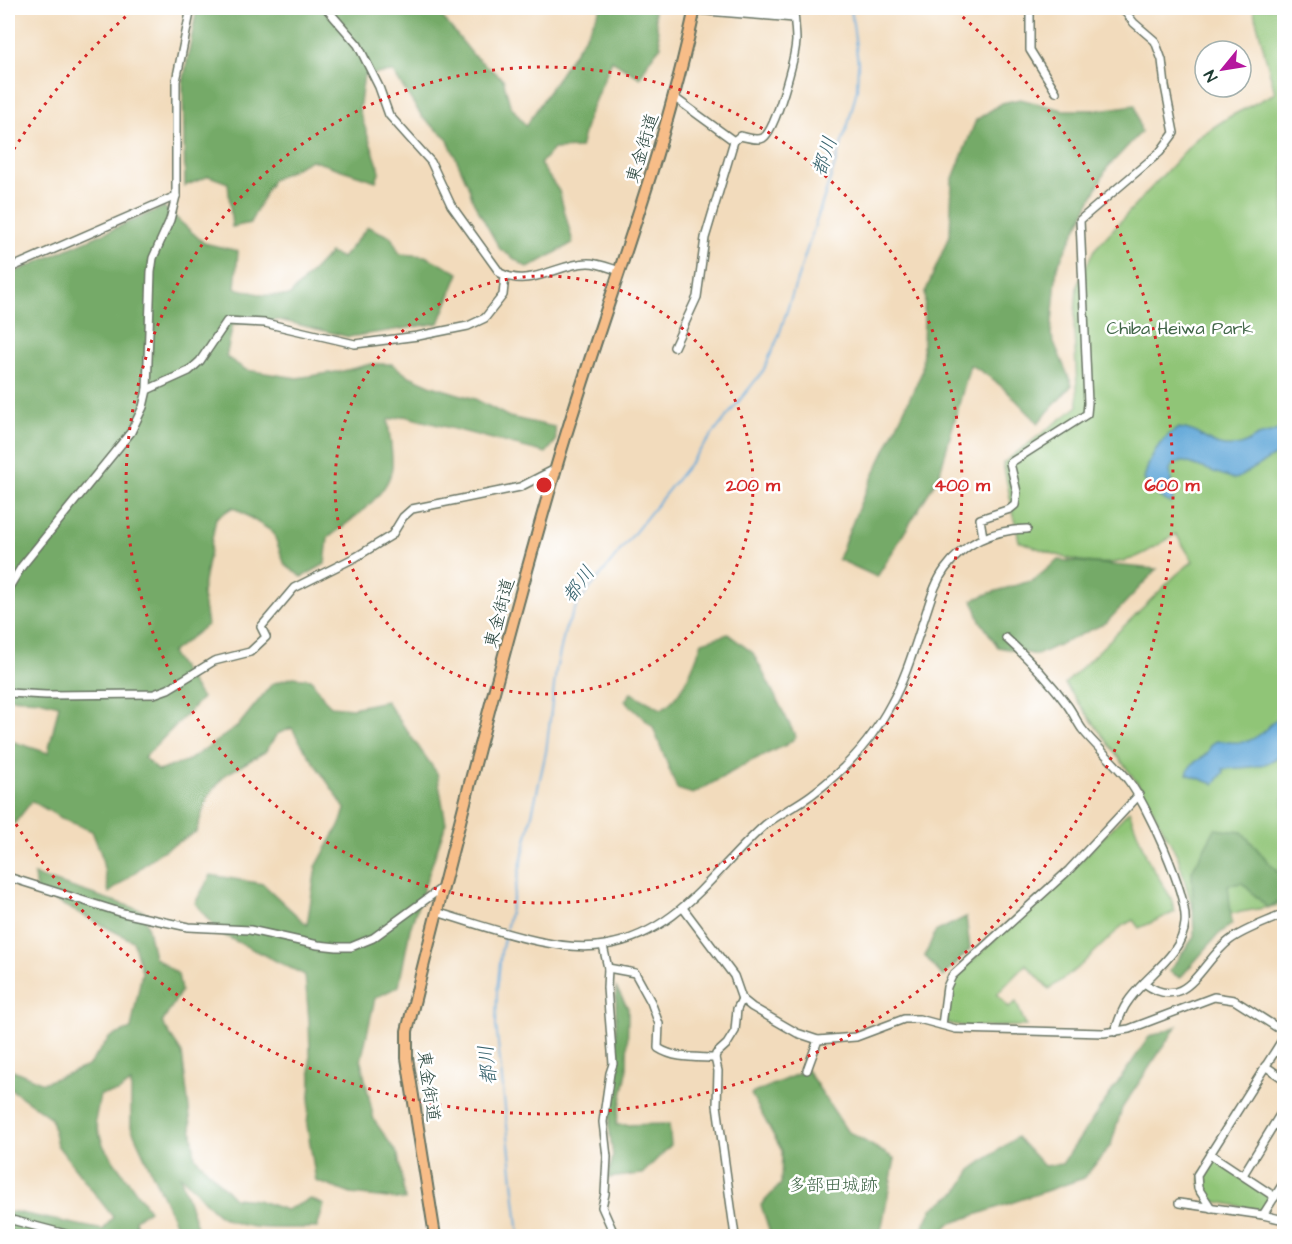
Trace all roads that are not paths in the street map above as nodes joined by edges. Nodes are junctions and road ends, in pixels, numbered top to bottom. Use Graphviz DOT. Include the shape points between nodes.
graph roads {
  1 [pos="191,8"];
  2 [pos="326,8"];
  3 [pos="794,8"];
  4 [pos="1030,8"];
  5 [pos="1122,8"];
  6 [pos="695,9"];
  7 [pos="794,18"];
  8 [pos="1056,92"];
  9 [pos="675,98"];
  10 [pos="734,141"];
  11 [pos="176,196"];
  12 [pos="8,269"];
  13 [pos="620,271"];
  14 [pos="505,276"];
  15 [pos="674,347"];
  16 [pos="147,390"];
  17 [pos="555,469"];
  18 [pos="1028,530"];
  19 [pos="983,537"];
  20 [pos="8,589"];
  21 [pos="1006,638"];
  22 [pos="8,693"];
  23 [pos="1139,795"];
  24 [pos="8,877"];
  25 [pos="443,887"];
  26 [pos="683,908"];
  27 [pos="436,912"];
  28 [pos="1284,914"];
  29 [pos="603,946"];
  30 [pos="608,968"];
  31 [pos="1144,983"];
  32 [pos="742,999"];
  33 [pos="942,1025"];
  34 [pos="1115,1032"];
  35 [pos="1284,1032"];
  36 [pos="1284,1037"];
  37 [pos="818,1040"];
  38 [pos="715,1058"];
  39 [pos="1265,1066"];
  40 [pos="807,1070"];
  41 [pos="1284,1079"];
  42 [pos="1284,1108"];
  43 [pos="1210,1154"];
  44 [pos="1243,1175"];
  45 [pos="1284,1182"];
  46 [pos="1275,1197"];
  47 [pos="1179,1203"];
  48 [pos="1210,1208"];
  49 [pos="1263,1215"];
  50 [pos="8,1219"];
  51 [pos="1284,1220"];
  52 [pos="73,1236"];
  53 [pos="435,1236"];
  54 [pos="615,1236"];
  55 [pos="735,1236"];
  1 -- 11 [label="street" via="176,81"];
  2 -- 14 [label="street" via="358,45 393,121 424,152 459,219"];
  3 -- 7 [label="street"];
  4 -- 8 [label="street" via="1030,50"];
  5 -- 19 [label="street" via="1155,41 1162,60 1174,133 1160,152 1080,220 1087,414 1010,463 1017,492 1015,505 980,519"];
  6 -- 7 [label="street"];
  6 -- 9 [label="highway, 東金街道"];
  7 -- 10 [label="street" via="796,42 773,124 759,140 740,136"];
  9 -- 10 [label="street"];
  9 -- 13 [label="highway, 東金街道"];
  10 -- 15 [label="street" via="705,238 697,297"];
  11 -- 12 [label="street"];
  11 -- 16 [label="street" via="153,258"];
  13 -- 14 [label="street" via="590,263 523,279"];
  13 -- 17 [label="highway, 東金街道"];
  14 -- 16 [label="street" via="503,294 485,318 468,326 418,336 355,344 265,323 227,321 200,362"];
  16 -- 20 [label="street" via="131,432 22,566"];
  17 -- 22 [label="street" via="520,487 412,509 392,535 294,588 261,627 266,637 250,652 214,661 168,689 111,696"];
  17 -- 25 [label="highway, 東金街道"];
  18 -- 19 [label="street"];
  19 -- 26 [label="street" via="967,547 935,585 902,682 862,747 820,788 748,840"];
  21 -- 23 [label="street" via="1048,680 1082,730 1110,757"];
  23 -- 31 [label="street" via="1177,881 1185,923 1175,949"];
  23 -- 33 [label="street" via="1037,901 952,976"];
  24 -- 25 [label="street" via="123,913 188,927 250,930 337,947 373,938"];
  25 -- 27 [label="highway, 東金街道"];
  26 -- 29 [label="street" via="648,931"];
  26 -- 32 [label="street" via="734,976"];
  27 -- 29 [label="street" via="557,945"];
  27 -- 53 [label="highway, 東金街道" via="406,1046"];
  28 -- 31 [label="street" via="1232,938 1186,988 1166,994"];
  29 -- 30 [label="street"];
  30 -- 38 [label="street" via="635,973 659,1024 658,1048 684,1057"];
  30 -- 54 [label="street" via="613,1064 603,1122 608,1157 602,1207"];
  31 -- 34 [label="street" via="1126,1002"];
  32 -- 37 [label="street" via="797,1033"];
  32 -- 38 [label="street" via="735,1031"];
  33 -- 34 [label="street" via="967,1030"];
  33 -- 37 [label="street" via="904,1019 856,1037"];
  34 -- 35 [label="street" via="1214,997 1234,1000"];
  36 -- 39 [label="street"];
  37 -- 40 [label="street"];
  38 -- 55 [label="street" via="717,1105"];
  39 -- 41 [label="street"];
  39 -- 43 [label="street"];
  42 -- 44 [label="street"];
  43 -- 44 [label="street"];
  43 -- 48 [label="street" via="1196,1181"];
  44 -- 46 [label="street"];
  45 -- 46 [label="street"];
  46 -- 49 [label="street"];
  47 -- 48 [label="street"];
  48 -- 49 [label="street"];
  49 -- 51 [label="street"];
  50 -- 52 [label="street"];
}
